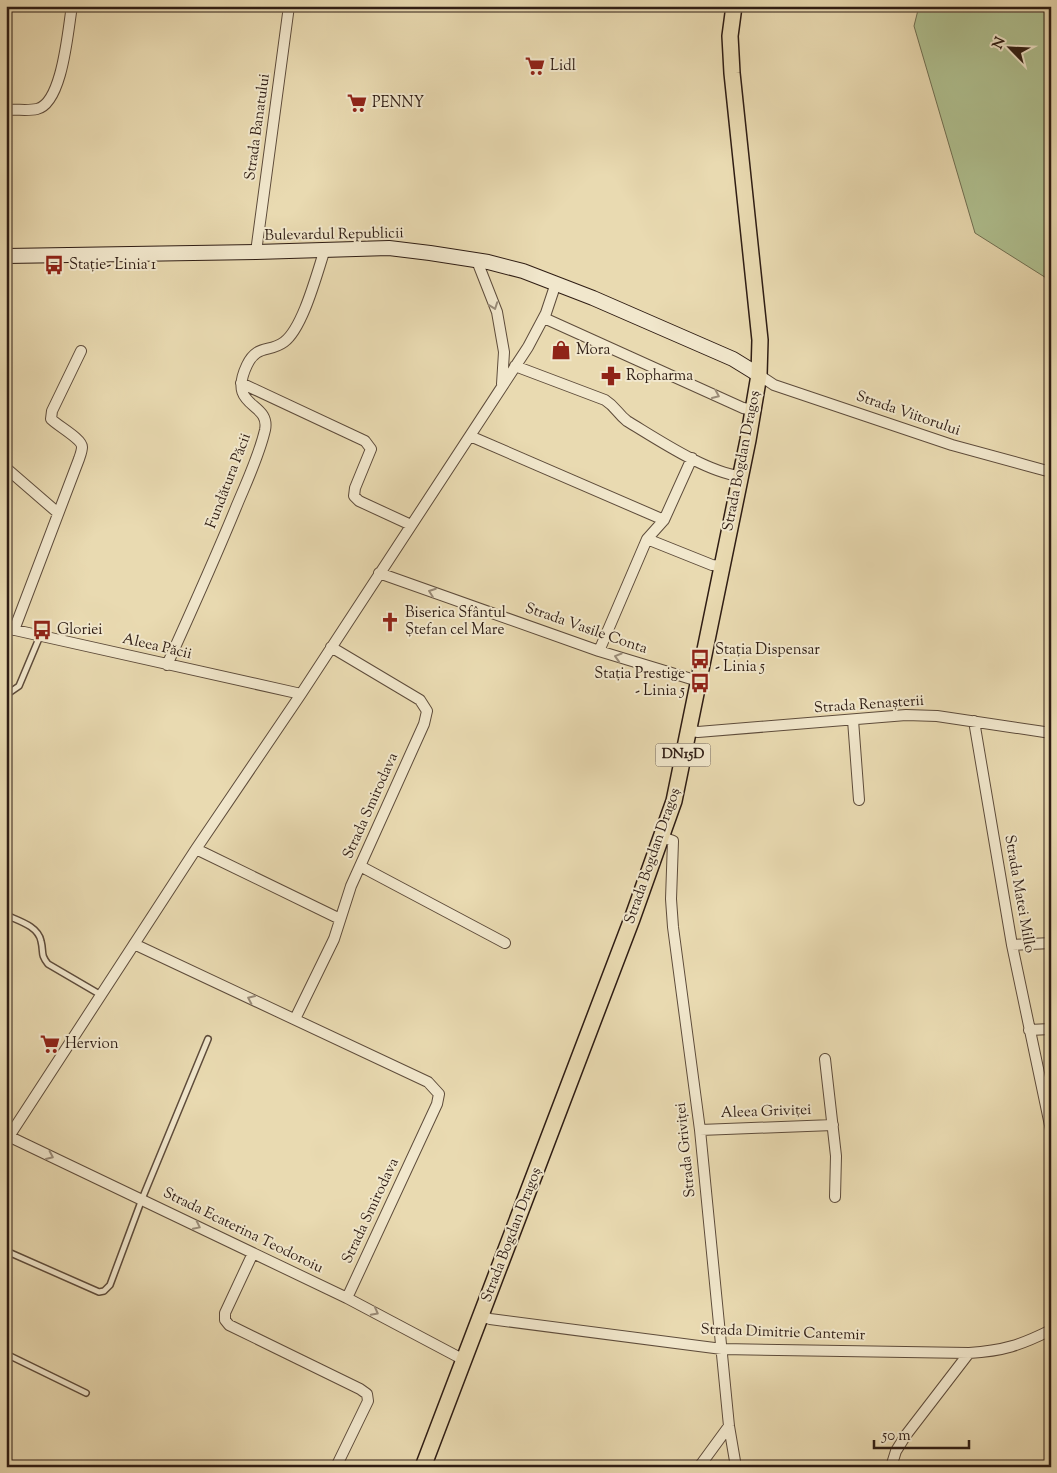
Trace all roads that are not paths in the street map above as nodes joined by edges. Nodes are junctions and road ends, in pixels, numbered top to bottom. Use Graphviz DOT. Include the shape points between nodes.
graph roads {
  1 [pos="72,6"];
  2 [pos="289,6"];
  3 [pos="734,6"];
  4 [pos="6,110"];
  5 [pos="325,249"];
  6 [pos="256,252"];
  7 [pos="6,256"];
  8 [pos="477,261"];
  9 [pos="556,283"];
  10 [pos="544,318"];
  11 [pos="81,351"];
  12 [pos="515,366"];
  13 [pos="759,375"];
  14 [pos="241,383"];
  15 [pos="502,385"];
  16 [pos="753,410"];
  17 [pos="470,436"];
  18 [pos="692,458"];
  19 [pos="6,468"];
  20 [pos="1051,472"];
  21 [pos="740,476"];
  22 [pos="58,513"];
  23 [pos="664,520"];
  24 [pos="411,525"];
  25 [pos="647,539"];
  26 [pos="721,566"];
  27 [pos="379,573"];
  28 [pos="10,629"];
  29 [pos="40,636"];
  30 [pos="331,647"];
  31 [pos="599,651"];
  32 [pos="167,666"];
  33 [pos="698,681"];
  34 [pos="301,694"];
  35 [pos="6,695"];
  36 [pos="854,720"];
  37 [pos="974,721"];
  38 [pos="688,730"];
  39 [pos="1051,733"];
  40 [pos="859,800"];
  41 [pos="662,837"];
  42 [pos="196,849"];
  43 [pos="360,866"];
  44 [pos="6,915"];
  45 [pos="340,919"];
  46 [pos="505,942"];
  47 [pos="1051,943"];
  48 [pos="134,944"];
  49 [pos="1012,945"];
  50 [pos="102,995"];
  51 [pos="295,1019"];
  52 [pos="1051,1029"];
  53 [pos="1029,1030"];
  54 [pos="208,1039"];
  55 [pos="825,1059"];
  56 [pos="833,1125"];
  57 [pos="1050,1127"];
  58 [pos="700,1130"];
  59 [pos="7,1137"];
  60 [pos="835,1197"];
  61 [pos="142,1199"];
  62 [pos="6,1251"];
  63 [pos="254,1253"];
  64 [pos="347,1298"];
  65 [pos="482,1316"];
  66 [pos="1051,1330"];
  67 [pos="722,1348"];
  68 [pos="969,1353"];
  69 [pos="6,1354"];
  70 [pos="464,1360"];
  71 [pos="86,1394"];
  72 [pos="729,1426"];
  73 [pos="336,1467"];
  74 [pos="423,1467"];
  75 [pos="699,1467"];
  76 [pos="736,1467"];
  77 [pos="891,1467"];
  1 -- 4 [label="street" via="56,89 38,109"];
  2 -- 6 [label="street, Strada Banatului"];
  3 -- 13 [label="main road, Strada Bogdan Dragoș / DN15D" via="730,36 732,73 760,340"];
  5 -- 6 [label="main road, Bulevardul Republicii"];
  5 -- 8 [label="main road, Bulevardul Republicii" via="389,248"];
  5 -- 14 [label="street" via="308,304 296,325 284,342 261,349 254,355 247,364"];
  6 -- 7 [label="main road, Bulevardul Republicii"];
  8 -- 9 [label="main road, Bulevardul Republicii"];
  8 -- 15 [label="street, one-way" via="497,312 504,352"];
  9 -- 10 [label="street"];
  9 -- 13 [label="main road, Bulevardul Republicii" via="733,360"];
  10 -- 12 [label="street"];
  10 -- 16 [label="street, one-way"];
  11 -- 22 [label="street" via="52,410 51,419 82,446"];
  12 -- 15 [label="street"];
  12 -- 18 [label="street" via="605,400 627,421"];
  13 -- 16 [label="main road, Strada Bogdan Dragoș / DN15D"];
  13 -- 20 [label="street, Strada Viitorului" via="774,385 952,445"];
  14 -- 24 [label="street" via="365,441 371,449 354,496"];
  14 -- 32 [label="street, Fundătura Păcii" via="241,393 262,413 266,422 264,431 226,532"];
  15 -- 17 [label="street"];
  16 -- 21 [label="main road, Strada Bogdan Dragoș / DN15D"];
  17 -- 23 [label="street"];
  17 -- 24 [label="street"];
  18 -- 21 [label="street"];
  18 -- 23 [label="street"];
  19 -- 22 [label="street"];
  21 -- 26 [label="main road, Strada Bogdan Dragoș / DN15D"];
  22 -- 28 [label="street"];
  23 -- 25 [label="street"];
  24 -- 27 [label="street"];
  25 -- 26 [label="street"];
  25 -- 31 [label="street"];
  26 -- 33 [label="main road, Strada Bogdan Dragoș / DN15D"];
  27 -- 30 [label="street"];
  31 -- 27 [label="street, Strada Vasile Conta, one-way"];
  28 -- 29 [label="street, Aleea Păcii"];
  29 -- 32 [label="street, Aleea Păcii"];
  29 -- 35 [label="lane" via="19,686"];
  30 -- 34 [label="street"];
  30 -- 43 [label="street, Strada Smirodava" via="420,700 427,711"];
  33 -- 31 [label="street, Strada Vasile Conta, one-way"];
  32 -- 34 [label="street, Aleea Păcii"];
  33 -- 38 [label="main road, Strada Bogdan Dragoș / DN15D"];
  34 -- 42 [label="street"];
  36 -- 37 [label="street, Strada Renașterii" via="906,715"];
  36 -- 38 [label="street, Strada Renașterii" via="698,732"];
  36 -- 40 [label="street"];
  37 -- 39 [label="street, Strada Renașterii"];
  37 -- 49 [label="street, Strada Matei Millo"];
  38 -- 41 [label="main road, Strada Bogdan Dragoș / DN15D" via="674,801"];
  41 -- 58 [label="street, Strada Griviței" via="673,841 673,927"];
  41 -- 65 [label="main road, Strada Bogdan Dragoș / DN15D"];
  42 -- 45 [label="street"];
  42 -- 48 [label="street"];
  43 -- 45 [label="street, Strada Smirodava"];
  43 -- 46 [label="street"];
  44 -- 50 [label="lane" via="36,931 41,941 42,956 48,964"];
  45 -- 51 [label="street, Strada Smirodava"];
  47 -- 49 [label="street"];
  48 -- 50 [label="street"];
  51 -- 48 [label="street, Strada Smirodava, one-way"];
  49 -- 53 [label="street, Strada Matei Millo"];
  50 -- 59 [label="street"];
  51 -- 64 [label="street, Strada Smirodava" via="428,1082 439,1094"];
  52 -- 53 [label="street"];
  53 -- 57 [label="street, Strada Matei Millo"];
  54 -- 61 [label="lane"];
  55 -- 56 [label="street, Aleea Griviței"];
  56 -- 58 [label="street, Aleea Griviței"];
  56 -- 60 [label="street, Aleea Griviței"];
  58 -- 67 [label="street, Strada Griviței"];
  59 -- 61 [label="street, Strada Ecaterina Teodoroiu, one-way"];
  61 -- 62 [label="lane" via="110,1286 104,1291 99,1292"];
  61 -- 63 [label="street, Strada Ecaterina Teodoroiu, one-way"];
  63 -- 64 [label="street, Strada Ecaterina Teodoroiu"];
  63 -- 73 [label="street" via="224,1320 368,1394 368,1401"];
  64 -- 70 [label="street, Strada Ecaterina Teodoroiu, one-way"];
  65 -- 67 [label="street, Strada Dimitrie Cantemir"];
  65 -- 70 [label="main road, Strada Bogdan Dragoș / DN15D"];
  66 -- 68 [label="street, Strada Dimitrie Cantemir" via="1024,1344 994,1352"];
  67 -- 68 [label="street, Strada Dimitrie Cantemir"];
  67 -- 72 [label="street, Strada Griviței"];
  68 -- 77 [label="street" via="906,1435"];
  69 -- 71 [label="lane"];
  70 -- 74 [label="main road, Strada Bogdan Dragoș / DN15D"];
  72 -- 75 [label="street"];
  72 -- 76 [label="street, Strada Griviței"];
}
